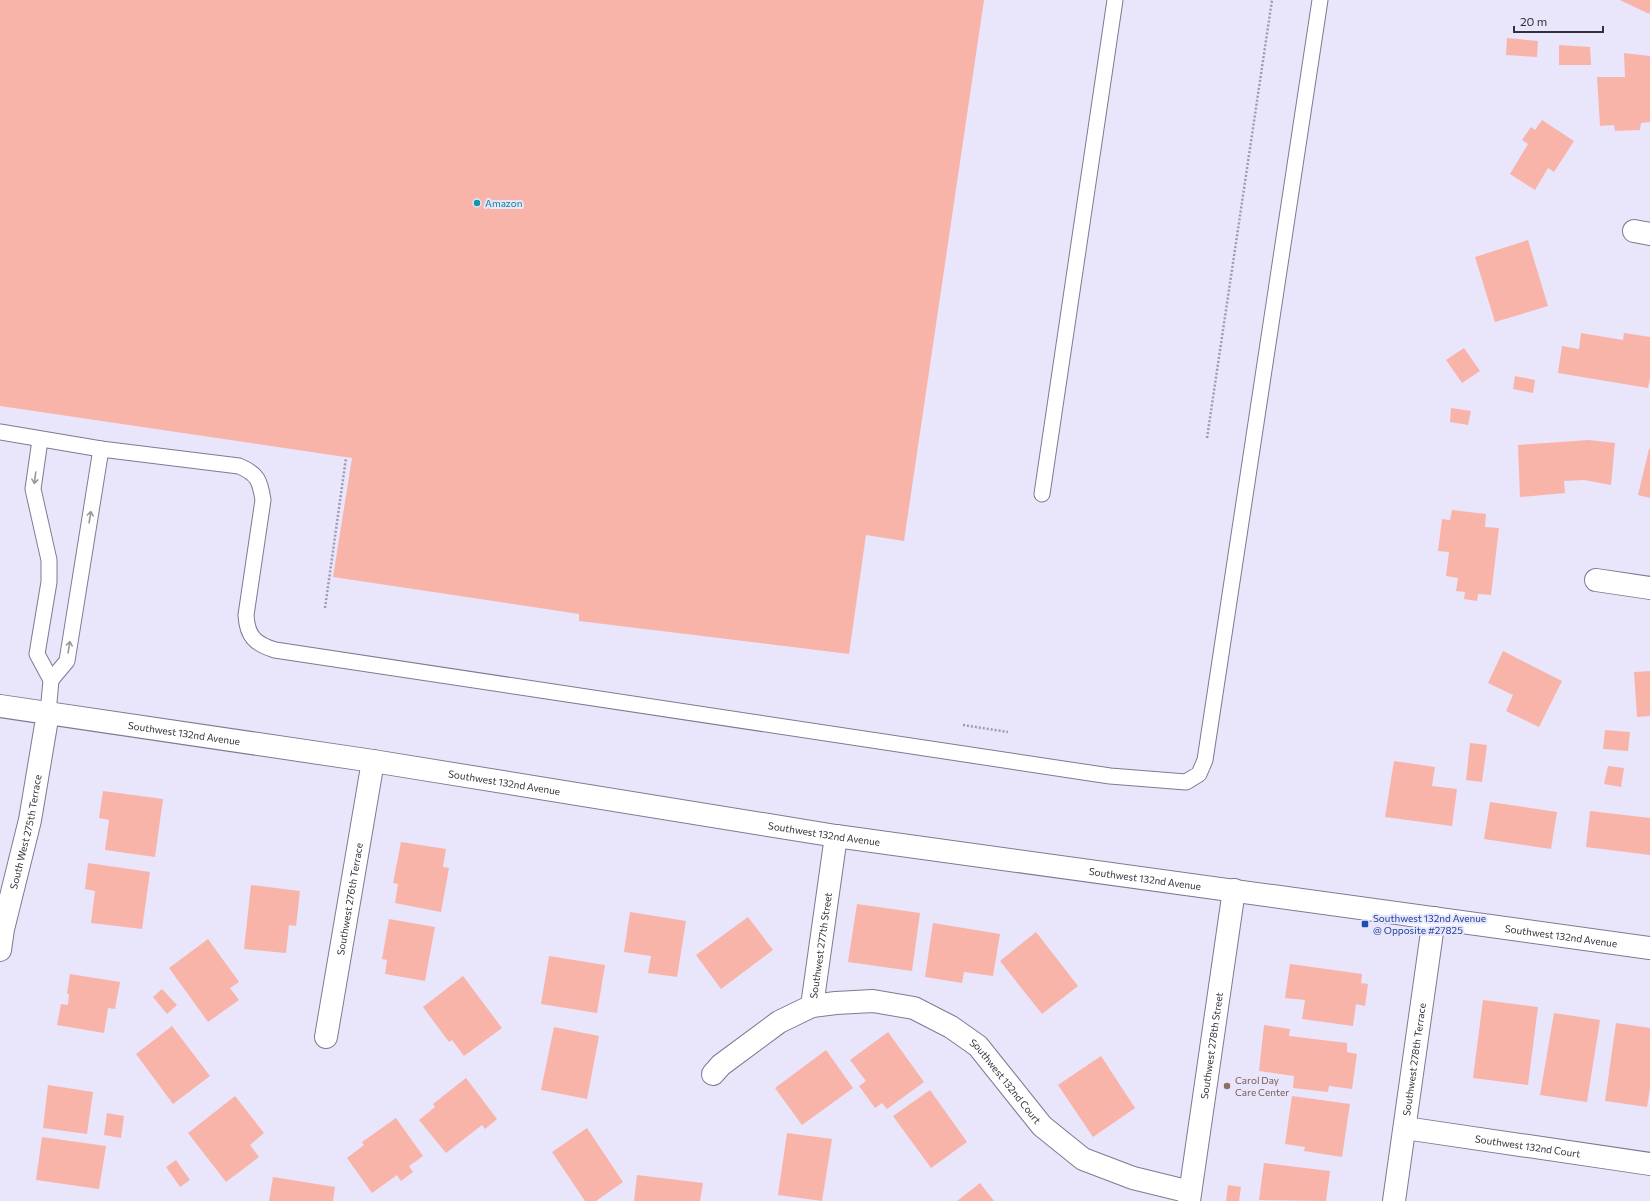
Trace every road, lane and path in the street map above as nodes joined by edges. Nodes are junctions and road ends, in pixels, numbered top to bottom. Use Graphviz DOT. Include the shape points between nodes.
graph roads {
  1 [pos="1115,0"];
  2 [pos="1272,0"];
  3 [pos="1320,0"];
  4 [pos="0,432"];
  5 [pos="1207,438"];
  6 [pos="40,440"];
  7 [pos="101,449"];
  8 [pos="346,458"];
  9 [pos="1042,494"];
  10 [pos="1596,580"];
  11 [pos="1650,588"];
  12 [pos="325,608"];
  13 [pos="51,680"];
  14 [pos="0,706"];
  15 [pos="48,713"];
  16 [pos="963,725"];
  17 [pos="1008,732"];
  18 [pos="373,761"];
  19 [pos="836,836"];
  20 [pos="1234,890"];
  21 [pos="1434,918"];
  22 [pos="1650,948"];
  23 [pos="0,950"];
  24 [pos="812,1006"];
  25 [pos="326,1037"];
  26 [pos="713,1074"];
  27 [pos="1405,1128"];
  28 [pos="1650,1164"];
  29 [pos="1189,1196"];
  30 [pos="1394,1201"];
  1 -- 9 [label="lane"];
  2 -- 5 [label="path"];
  3 -- 7 [label="lane" via="1205,760 1199,774 1186,782 1110,776 275,650 258,643 250,635 246,615 263,500 257,478 239,466"];
  4 -- 6 [label="lane"];
  6 -- 7 [label="lane"];
  6 -- 13 [label="lane, one-way" via="33,489 49,560 49,582 37,654"];
  13 -- 7 [label="lane, one-way" via="67,661"];
  8 -- 12 [label="path"];
  10 -- 11 [label="street"];
  13 -- 15 [label="lane"];
  14 -- 15 [label="street, Southwest 132nd Avenue"];
  15 -- 18 [label="street, Southwest 132nd Avenue"];
  15 -- 23 [label="street, South West 275th Terrace" via="30,820"];
  16 -- 17 [label="path"];
  18 -- 19 [label="street, Southwest 132nd Avenue"];
  18 -- 25 [label="street, Southwest 276th Terrace"];
  19 -- 20 [label="street, Southwest 132nd Avenue"];
  19 -- 24 [label="street, Southwest 277th Street"];
  20 -- 21 [label="street, Southwest 132nd Avenue"];
  20 -- 29 [label="street, Southwest 278th Street"];
  21 -- 22 [label="street, Southwest 132nd Avenue"];
  21 -- 27 [label="street, Southwest 278th Terrace"];
  24 -- 26 [label="street, Southwest 277th Street" via="779,1022 721,1064"];
  24 -- 29 [label="street, Southwest 132nd Court" via="873,1001 914,1008 951,1027 978,1046 1042,1126 1083,1159"];
  27 -- 28 [label="street, Southwest 132nd Court"];
  27 -- 30 [label="street, Southwest 278th Terrace"];
}
